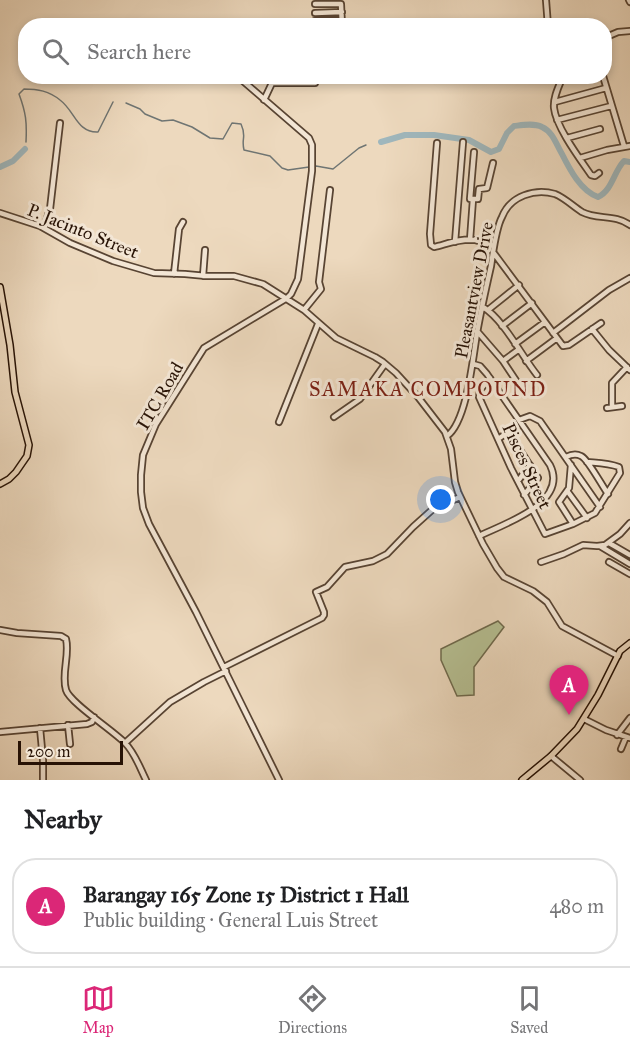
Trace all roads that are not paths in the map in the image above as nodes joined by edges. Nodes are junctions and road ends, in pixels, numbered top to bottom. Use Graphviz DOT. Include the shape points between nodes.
graph roads {
  1 [pos="546,0"];
  2 [pos="315,12"];
  3 [pos="342,12"];
  4 [pos="316,18"];
  5 [pos="342,18"];
  6 [pos="547,18"];
  7 [pos="630,31"];
  8 [pos="612,35"];
  9 [pos="246,84"];
  10 [pos="272,84"];
  11 [pos="560,84"];
  12 [pos="605,84"];
  13 [pos="606,88"];
  14 [pos="264,100"];
  15 [pos="555,102"];
  16 [pos="611,106"];
  17 [pos="557,120"];
  18 [pos="60,123"];
  19 [pos="600,129"];
  20 [pos="567,138"];
  21 [pos="437,142"];
  22 [pos="463,142"];
  23 [pos="624,146"];
  24 [pos="630,146"];
  25 [pos="474,152"];
  26 [pos="580,158"];
  27 [pos="493,163"];
  28 [pos="599,173"];
  29 [pos="330,190"];
  30 [pos="473,199"];
  31 [pos="0,213"];
  32 [pos="183,222"];
  33 [pos="630,225"];
  34 [pos="44,228"];
  35 [pos="470,240"];
  36 [pos="455,242"];
  37 [pos="494,249"];
  38 [pos="205,250"];
  39 [pos="174,274"];
  40 [pos="203,276"];
  41 [pos="630,278"];
  42 [pos="519,285"];
  43 [pos="0,287"];
  44 [pos="287,298"];
  45 [pos="532,303"];
  46 [pos="486,308"];
  47 [pos="304,310"];
  48 [pos="545,322"];
  49 [pos="601,323"];
  50 [pos="318,324"];
  51 [pos="502,326"];
  52 [pos="592,329"];
  53 [pos="477,332"];
  54 [pos="553,333"];
  55 [pos="557,338"];
  56 [pos="515,344"];
  57 [pos="518,350"];
  58 [pos="503,361"];
  59 [pos="526,361"];
  60 [pos="386,364"];
  61 [pos="473,364"];
  62 [pos="628,369"];
  63 [pos="537,375"];
  64 [pos="490,378"];
  65 [pos="518,382"];
  66 [pos="622,405"];
  67 [pos="334,417"];
  68 [pos="519,420"];
  69 [pos="279,422"];
  70 [pos="447,436"];
  71 [pos="498,438"];
  72 [pos="566,457"];
  73 [pos="587,462"];
  74 [pos="530,465"];
  75 [pos="571,465"];
  76 [pos="518,482"];
  77 [pos="0,484"];
  78 [pos="568,492"];
  79 [pos="608,494"];
  80 [pos="524,495"];
  81 [pos="460,497"];
  82 [pos="600,507"];
  83 [pos="532,510"];
  84 [pos="587,518"];
  85 [pos="630,523"];
  86 [pos="573,524"];
  87 [pos="479,536"];
  88 [pos="609,543"];
  89 [pos="600,546"];
  90 [pos="630,555"];
  91 [pos="541,562"];
  92 [pos="609,562"];
  93 [pos="630,564"];
  94 [pos="630,574"];
  95 [pos="0,630"];
  96 [pos="630,643"];
  97 [pos="618,656"];
  98 [pos="225,669"];
  99 [pos="94,717"];
  100 [pos="630,718"];
  101 [pos="584,719"];
  102 [pos="68,725"];
  103 [pos="40,728"];
  104 [pos="0,732"];
  105 [pos="617,735"];
  106 [pos="628,738"];
  107 [pos="125,743"];
  108 [pos="70,744"];
  109 [pos="621,749"];
  110 [pos="551,756"];
  111 [pos="43,780"];
  112 [pos="146,780"];
  113 [pos="279,780"];
  114 [pos="522,780"];
  115 [pos="580,780"];
  1 -- 6 [label="street"];
  2 -- 3 [label="street"];
  2 -- 3 [label="street" via="315,3 341,4"];
  2 -- 4 [label="street"];
  3 -- 5 [label="street"];
  7 -- 8 [label="street"];
  9 -- 14 [label="street"];
  10 -- 14 [label="street"];
  11 -- 15 [label="street"];
  12 -- 13 [label="street"];
  13 -- 15 [label="street"];
  13 -- 16 [label="street"];
  14 -- 44 [label="street" via="309,138 312,145 298,279"];
  15 -- 17 [label="street"];
  16 -- 17 [label="street"];
  16 -- 23 [label="street"];
  17 -- 20 [label="street"];
  18 -- 34 [label="street" via="50,209"];
  19 -- 20 [label="street"];
  20 -- 26 [label="street"];
  21 -- 36 [label="street" via="430,244 434,247"];
  22 -- 36 [label="street"];
  23 -- 24 [label="street"];
  23 -- 26 [label="street"];
  25 -- 30 [label="street" via="470,198"];
  26 -- 28 [label="street" via="591,175"];
  27 -- 30 [label="street" via="487,188 479,189 478,199"];
  29 -- 47 [label="street" via="321,289"];
  30 -- 35 [label="street"];
  31 -- 34 [label="street, P. Jacinto Street"];
  32 -- 39 [label="street"];
  33 -- 37 [label="street, Pleasantview Drive" via="585,213 556,195 526,193 502,216"];
  34 -- 39 [label="street, P. Jacinto Street" via="113,261 154,273"];
  35 -- 36 [label="street"];
  35 -- 37 [label="street"];
  37 -- 42 [label="street"];
  37 -- 46 [label="street, Pleasantview Drive"];
  38 -- 40 [label="street"];
  39 -- 40 [label="street, P. Jacinto Street"];
  40 -- 44 [label="street, P. Jacinto Street" via="234,276 258,282"];
  41 -- 54 [label="street"];
  42 -- 45 [label="street"];
  42 -- 46 [label="street"];
  43 -- 77 [label="main road" via="15,392 29,448 16,472"];
  44 -- 47 [label="street, P. Jacinto Street"];
  44 -- 98 [label="street, ITC Road" via="204,348 153,427 143,455 144,512"];
  45 -- 48 [label="street"];
  45 -- 51 [label="street"];
  46 -- 51 [label="street"];
  46 -- 53 [label="street, Pleasantview Drive"];
  47 -- 50 [label="street, P. Jacinto Street"];
  48 -- 54 [label="street"];
  48 -- 56 [label="street"];
  49 -- 52 [label="street"];
  50 -- 60 [label="street, P. Jacinto Street"];
  50 -- 69 [label="street"];
  51 -- 56 [label="street"];
  52 -- 55 [label="street" via="568,346"];
  52 -- 62 [label="street"];
  53 -- 58 [label="street"];
  53 -- 61 [label="street, Pleasantview Drive"];
  54 -- 55 [label="street"];
  55 -- 59 [label="street"];
  56 -- 57 [label="street"];
  57 -- 58 [label="street"];
  57 -- 59 [label="street"];
  58 -- 65 [label="street"];
  59 -- 63 [label="street"];
  60 -- 67 [label="street" via="360,399"];
  60 -- 70 [label="street, P. Jacinto Street" via="418,397"];
  61 -- 64 [label="street"];
  61 -- 70 [label="street, Pleasantview Drive" via="457,424"];
  62 -- 66 [label="street" via="612,382 610,407"];
  64 -- 68 [label="street"];
  64 -- 71 [label="street, Pisces Street" via="479,395"];
  68 -- 72 [label="street" via="530,416 538,419"];
  68 -- 83 [label="street" via="554,475 551,491"];
  70 -- 81 [label="street, P. Jacinto Street"];
  71 -- 74 [label="street" via="509,434"];
  71 -- 76 [label="street, Pisces Street"];
  72 -- 73 [label="street" via="579,455"];
  72 -- 75 [label="street"];
  73 -- 79 [label="street"];
  73 -- 79 [label="street" via="619,467 620,473"];
  74 -- 76 [label="street"];
  74 -- 80 [label="street" via="538,478"];
  75 -- 78 [label="street"];
  75 -- 82 [label="street"];
  76 -- 80 [label="street, Pisces Street"];
  78 -- 84 [label="street"];
  78 -- 86 [label="street" via="559,502"];
  79 -- 82 [label="street"];
  80 -- 83 [label="street, Pisces Street"];
  81 -- 87 [label="street, P. Jacinto Street"];
  81 -- 98 [label="street" via="433,509 387,554 345,567 316,594 324,612 322,618"];
  82 -- 84 [label="street"];
  83 -- 86 [label="street, Pisces Street" via="545,534"];
  83 -- 87 [label="street"];
  84 -- 86 [label="street"];
  85 -- 88 [label="street"];
  87 -- 97 [label="street, P. Jacinto Street" via="503,575 543,598 562,627"];
  88 -- 89 [label="street"];
  88 -- 90 [label="street"];
  89 -- 91 [label="street" via="583,545"];
  89 -- 93 [label="street"];
  92 -- 94 [label="street"];
  95 -- 99 [label="street" via="66,639 66,691"];
  96 -- 97 [label="main road"];
  97 -- 101 [label="main road"];
  98 -- 107 [label="street" via="170,702"];
  98 -- 113 [label="street, ITC Road"];
  99 -- 102 [label="street" via="90,723"];
  99 -- 107 [label="street"];
  100 -- 105 [label="street"];
  101 -- 105 [label="street"];
  101 -- 110 [label="main road"];
  102 -- 103 [label="street"];
  102 -- 108 [label="street"];
  103 -- 104 [label="street"];
  103 -- 111 [label="street"];
  105 -- 106 [label="street"];
  106 -- 109 [label="street"];
  107 -- 112 [label="street"];
  110 -- 114 [label="main road"];
  110 -- 115 [label="street"];
}
